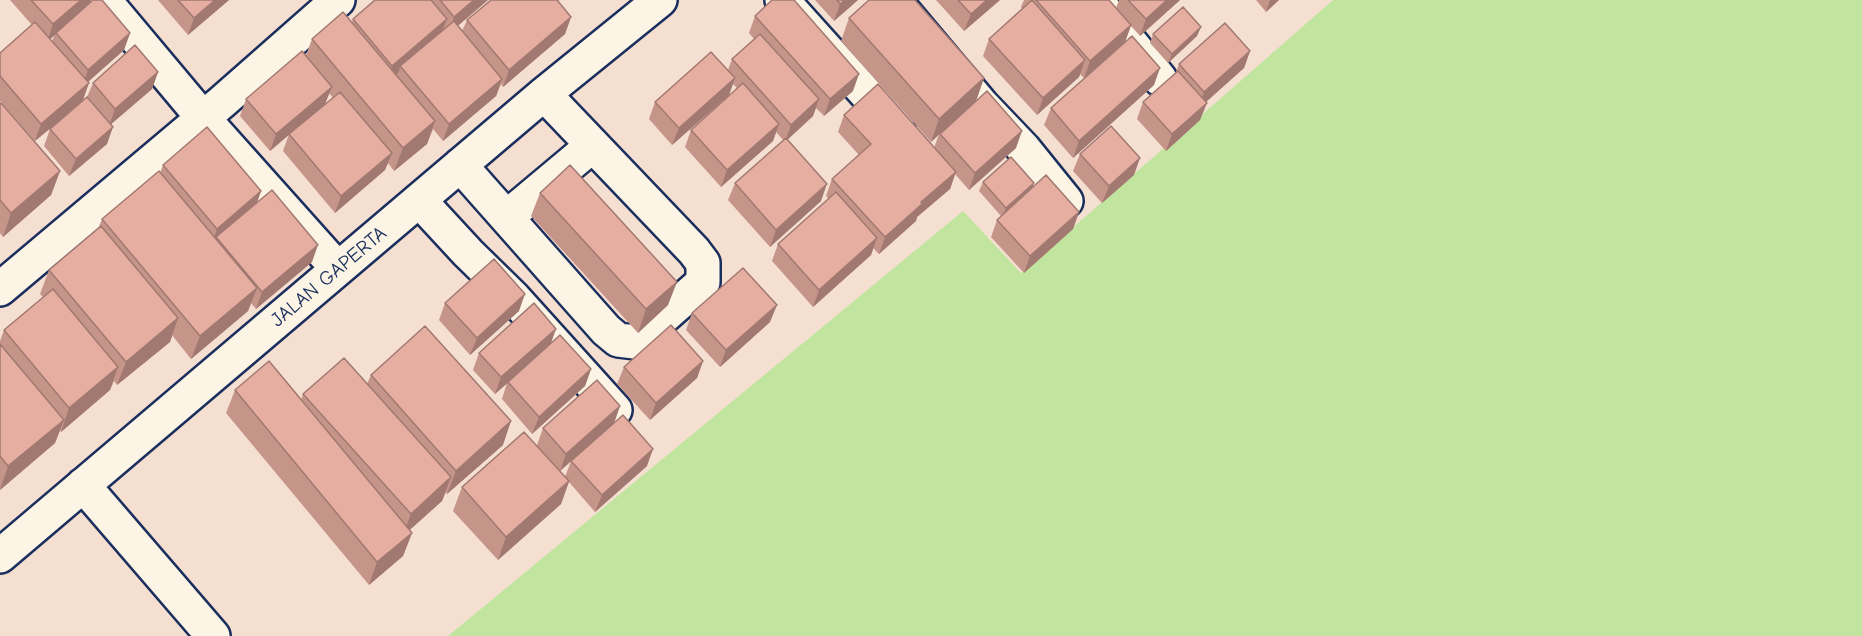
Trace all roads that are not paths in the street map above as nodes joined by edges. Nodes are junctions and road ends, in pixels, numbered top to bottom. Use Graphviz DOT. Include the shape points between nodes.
graph roads {
  1 [pos="104,0"];
  2 [pos="338,0"];
  3 [pos="660,0"];
  4 [pos="782,0"];
  5 [pos="894,0"];
  6 [pos="1096,0"];
  7 [pos="1160,79"];
  8 [pos="544,94"];
  9 [pos="203,118"];
  10 [pos="593,145"];
  11 [pos="917,150"];
  12 [pos="460,165"];
  13 [pos="419,200"];
  14 [pos="1066,201"];
  15 [pos="507,217"];
  16 [pos="338,269"];
  17 [pos="0,289"];
  18 [pos="615,410"];
  19 [pos="83,485"];
  20 [pos="0,556"];
  21 [pos="213,636"];
  1 -- 9 [label="street"];
  2 -- 9 [label="street"];
  3 -- 8 [label="street, JALAN GAPERTA"];
  4 -- 11 [label="street"];
  5 -- 14 [label="street"];
  6 -- 7 [label="street"];
  8 -- 10 [label="street"];
  8 -- 12 [label="street, JALAN GAPERTA"];
  9 -- 16 [label="street"];
  9 -- 17 [label="street"];
  10 -- 15 [label="street"];
  10 -- 15 [label="street" via="703,263 703,282 635,342 618,339 606,330"];
  12 -- 13 [label="street, JALAN GAPERTA"];
  12 -- 15 [label="street"];
  13 -- 16 [label="street, JALAN GAPERTA"];
  13 -- 18 [label="street"];
  16 -- 19 [label="street, JALAN GAPERTA"];
  19 -- 20 [label="street, JALAN GAPERTA"];
  19 -- 21 [label="street"];
}
